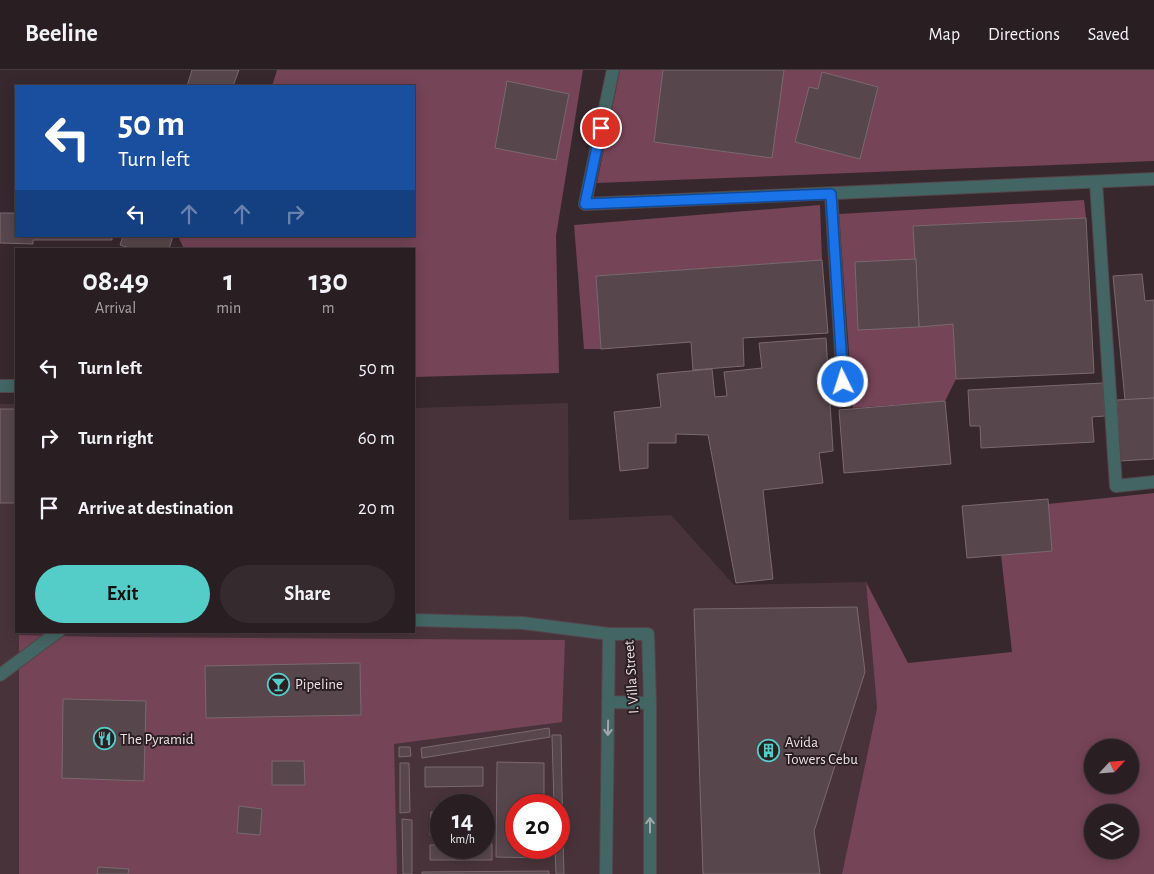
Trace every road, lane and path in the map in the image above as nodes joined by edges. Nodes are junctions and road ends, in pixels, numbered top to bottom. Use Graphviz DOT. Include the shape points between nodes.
graph roads {
  1 [pos="612,70"];
  2 [pos="1154,179"];
  3 [pos="1096,182"];
  4 [pos="831,194"];
  5 [pos="843,382"];
  6 [pos="0,386"];
  7 [pos="15,386"];
  8 [pos="1154,482"];
  9 [pos="415,620"];
  10 [pos="56,633"];
  11 [pos="610,634"];
  12 [pos="0,675"];
  13 [pos="608,702"];
  14 [pos="650,703"];
  15 [pos="606,874"];
  16 [pos="650,874"];
  1 -- 4 [label="street" via="585,204"];
  2 -- 3 [label="street"];
  3 -- 4 [label="street"];
  3 -- 8 [label="street" via="1116,486"];
  4 -- 5 [label="street"];
  6 -- 7 [label="street"];
  9 -- 11 [label="street" via="523,623"];
  10 -- 12 [label="street"];
  11 -- 13 [label="street, I. Villa Street"];
  11 -- 14 [label="street, I. Villa Street" via="648,634"];
  13 -- 14 [label="street"];
  13 -- 15 [label="street, I. Villa Street, one-way"];
  16 -- 14 [label="street, I. Villa Street, one-way"];
}
